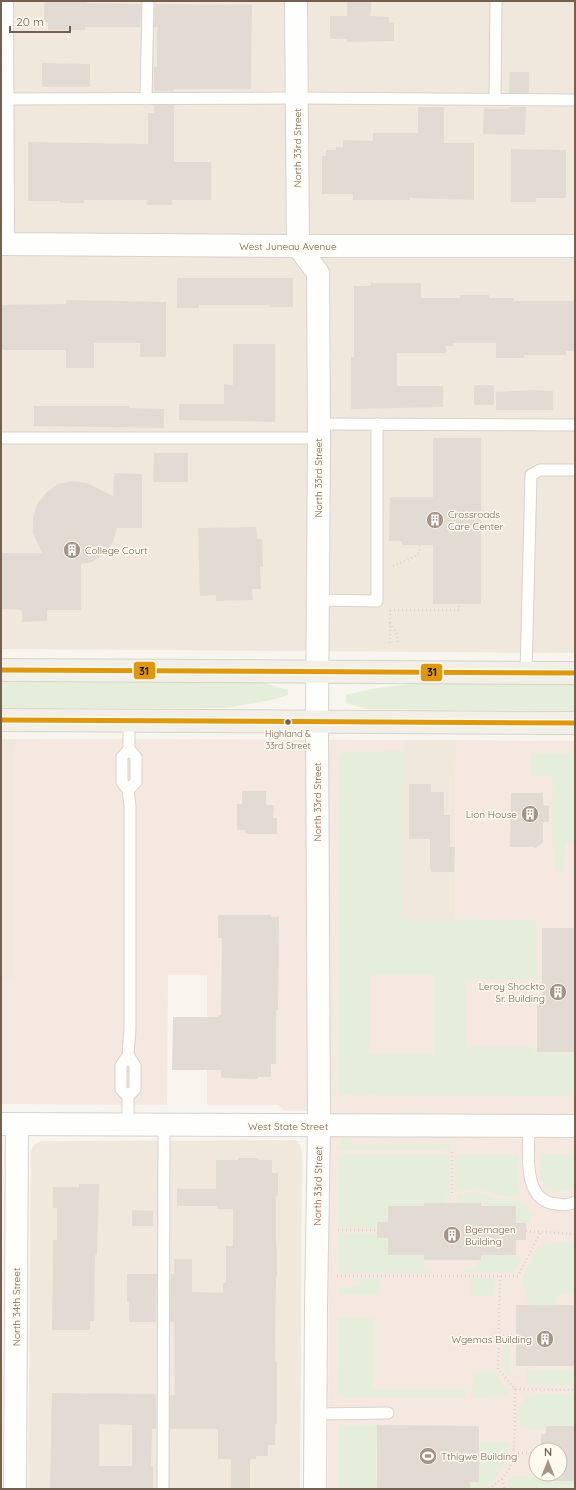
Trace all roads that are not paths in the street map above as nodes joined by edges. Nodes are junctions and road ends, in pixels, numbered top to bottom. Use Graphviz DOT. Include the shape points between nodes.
graph roads {
  1 [pos="2,1"];
  2 [pos="148,1"];
  3 [pos="296,1"];
  4 [pos="496,1"];
  5 [pos="297,98"];
  6 [pos="146,99"];
  7 [pos="2,100"];
  8 [pos="495,100"];
  9 [pos="575,100"];
  10 [pos="2,244"];
  11 [pos="298,246"];
  12 [pos="575,246"];
  13 [pos="377,424"];
  14 [pos="575,425"];
  15 [pos="319,431"];
  16 [pos="1,438"];
  17 [pos="575,470"];
  18 [pos="318,600"];
  19 [pos="1,670"];
  20 [pos="317,672"];
  21 [pos="526,673"];
  22 [pos="575,673"];
  23 [pos="1,720"];
  24 [pos="129,721"];
  25 [pos="316,721"];
  26 [pos="575,723"];
  27 [pos="9,1124"];
  28 [pos="128,1124"];
  29 [pos="164,1125"];
  30 [pos="529,1125"];
  31 [pos="319,1126"];
  32 [pos="575,1126"];
  33 [pos="575,1202"];
  34 [pos="315,1414"];
  35 [pos="388,1414"];
  36 [pos="15,1489"];
  37 [pos="163,1489"];
  38 [pos="315,1489"];
  1 -- 7 [label="street"];
  2 -- 6 [label="lane"];
  3 -- 5 [label="street, North 33rd Street"];
  4 -- 8 [label="lane"];
  5 -- 6 [label="lane"];
  5 -- 8 [label="lane"];
  5 -- 11 [label="street, North 33rd Street"];
  6 -- 7 [label="lane"];
  7 -- 10 [label="street"];
  8 -- 9 [label="lane"];
  10 -- 11 [label="street, West Juneau Avenue"];
  11 -- 12 [label="street, West Juneau Avenue"];
  11 -- 15 [label="street, North 33rd Street" via="318,273"];
  13 -- 14 [label="lane"];
  13 -- 15 [label="lane"];
  13 -- 18 [label="lane" via="377,601"];
  15 -- 16 [label="lane"];
  15 -- 18 [label="street, North 33rd Street"];
  17 -- 21 [label="lane" via="540,470 531,475"];
  18 -- 20 [label="street, North 33rd Street"];
  19 -- 20 [label="main road"];
  20 -- 21 [label="main road"];
  20 -- 25 [label="street, North 33rd Street"];
  21 -- 22 [label="main road"];
  23 -- 24 [label="main road"];
  24 -- 25 [label="main road"];
  24 -- 28 [label="lane" via="129,749 136,757 136,782 128,790 130,1029 128,1054 121,1066 121,1089 128,1097"];
  25 -- 26 [label="main road"];
  25 -- 31 [label="street, North 33rd Street"];
  27 -- 28 [label="street, West State Street"];
  27 -- 36 [label="street, North 34th Street"];
  28 -- 29 [label="street, West State Street"];
  29 -- 31 [label="street, West State Street"];
  29 -- 37 [label="lane"];
  30 -- 31 [label="street, West State Street"];
  30 -- 32 [label="street, West State Street"];
  30 -- 33 [label="lane" via="531,1184 543,1199 554,1204"];
  31 -- 34 [label="street, North 33rd Street"];
  34 -- 35 [label="lane"];
  34 -- 38 [label="street, North 33rd Street"];
}
